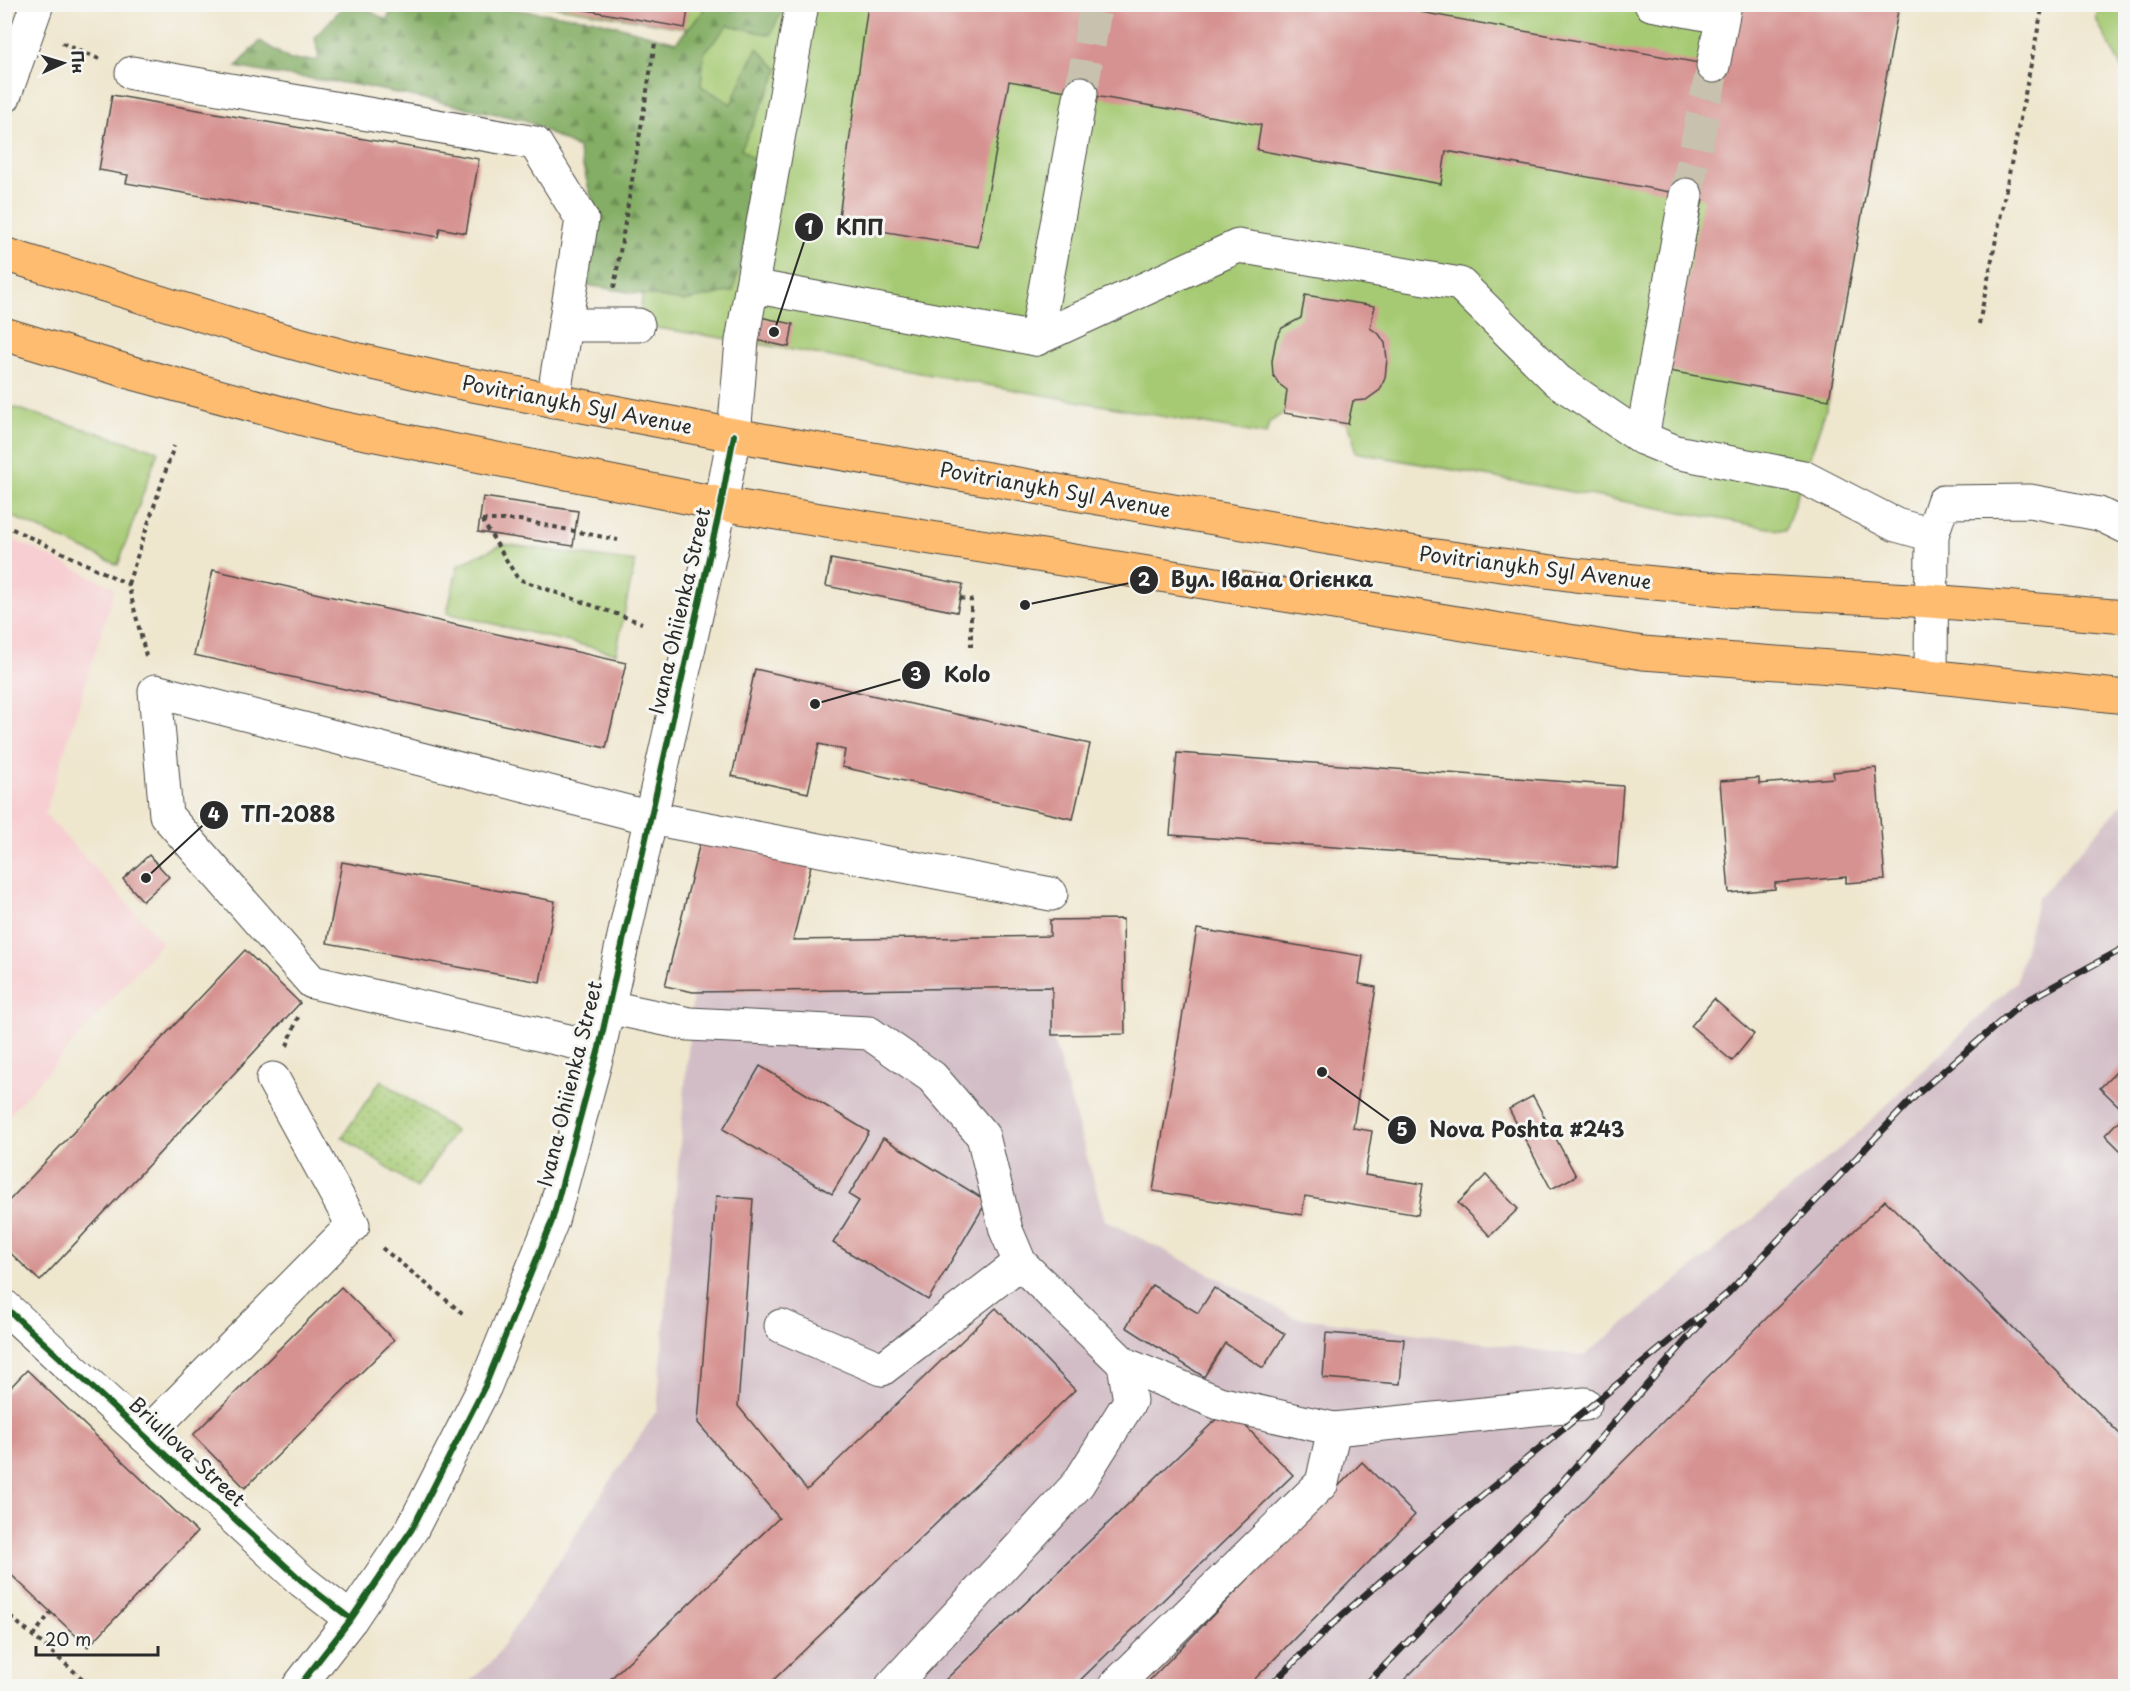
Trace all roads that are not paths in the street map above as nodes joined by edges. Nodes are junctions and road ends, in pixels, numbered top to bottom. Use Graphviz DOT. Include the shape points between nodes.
graph roads {
  1 [pos="801,4"];
  2 [pos="1651,4"];
  3 [pos="1724,11"];
  4 [pos="33,16"];
  5 [pos="1713,66"];
  6 [pos="132,73"];
  7 [pos="1081,93"];
  8 [pos="4,97"];
  9 [pos="1686,195"];
  10 [pos="4,254"];
  11 [pos="752,286"];
  12 [pos="565,325"];
  13 [pos="638,325"];
  14 [pos="4,334"];
  15 [pos="1036,339"];
  16 [pos="553,401"];
  17 [pos="734,435"];
  18 [pos="1642,438"];
  19 [pos="721,504"];
  20 [pos="2126,527"];
  21 [pos="1932,535"];
  22 [pos="1930,601"];
  23 [pos="2126,617"];
  24 [pos="1931,676"];
  25 [pos="2126,697"];
  26 [pos="651,818"];
  27 [pos="1051,894"];
  28 [pos="608,1007"];
  29 [pos="599,1048"];
  30 [pos="273,1079"];
  31 [pos="1020,1263"];
  32 [pos="4,1306"];
  33 [pos="781,1326"];
  34 [pos="1124,1364"];
  35 [pos="1585,1404"];
  36 [pos="1334,1429"];
  37 [pos="146,1436"];
  38 [pos="351,1619"];
  39 [pos="299,1686"];
  40 [pos="892,1686"];
  41 [pos="1115,1686"];
  1 -- 11 [label="street, Ivana Ohiienka Street"];
  2 -- 3 [label="street"];
  3 -- 5 [label="street"];
  4 -- 8 [label="street"];
  6 -- 12 [label="street" via="535,143 582,219"];
  7 -- 15 [label="street"];
  9 -- 18 [label="street"];
  10 -- 16 [label="main road, Povitrianykh Syl Avenue" via="336,354"];
  11 -- 15 [label="street"];
  11 -- 17 [label="street, Ivana Ohiienka Street" via="742,341"];
  12 -- 13 [label="street"];
  12 -- 16 [label="street"];
  14 -- 19 [label="main road" via="326,425"];
  15 -- 18 [label="street" via="1238,246 1460,284 1558,381"];
  16 -- 17 [label="main road, Povitrianykh Syl Avenue"];
  17 -- 19 [label="street, Ivana Ohiienka Street"];
  17 -- 22 [label="main road, Povitrianykh Syl Avenue" via="1445,557 1724,590"];
  18 -- 21 [label="street" via="1676,452 1803,477 1896,525"];
  19 -- 24 [label="main road" via="1643,653"];
  19 -- 26 [label="street, Ivana Ohiienka Street"];
  20 -- 21 [label="street" via="2099,514 2030,501 1943,502"];
  21 -- 22 [label="street"];
  22 -- 23 [label="main road, Povitrianykh Syl Avenue"];
  22 -- 24 [label="street"];
  24 -- 25 [label="main road"];
  26 -- 27 [label="street"];
  26 -- 28 [label="street, Ivana Ohiienka Street"];
  26 -- 29 [label="street" via="155,691 166,815 312,982"];
  28 -- 29 [label="street, Ivana Ohiienka Street"];
  28 -- 31 [label="street" via="689,1024 869,1033 932,1077 983,1136 1006,1230"];
  29 -- 38 [label="street, Ivana Ohiienka Street" via="552,1221 486,1386 412,1529"];
  30 -- 37 [label="street" via="353,1225"];
  31 -- 33 [label="street" via="882,1369"];
  31 -- 34 [label="street"];
  32 -- 37 [label="street, Briullova Street"];
  34 -- 36 [label="street" via="1219,1403"];
  34 -- 40 [label="street" via="1130,1401 1078,1484"];
  35 -- 36 [label="street"];
  36 -- 41 [label="street" via="1322,1483"];
  37 -- 38 [label="street, Briullova Street" via="302,1581"];
  38 -- 39 [label="street, Ivana Ohiienka Street"];
}
